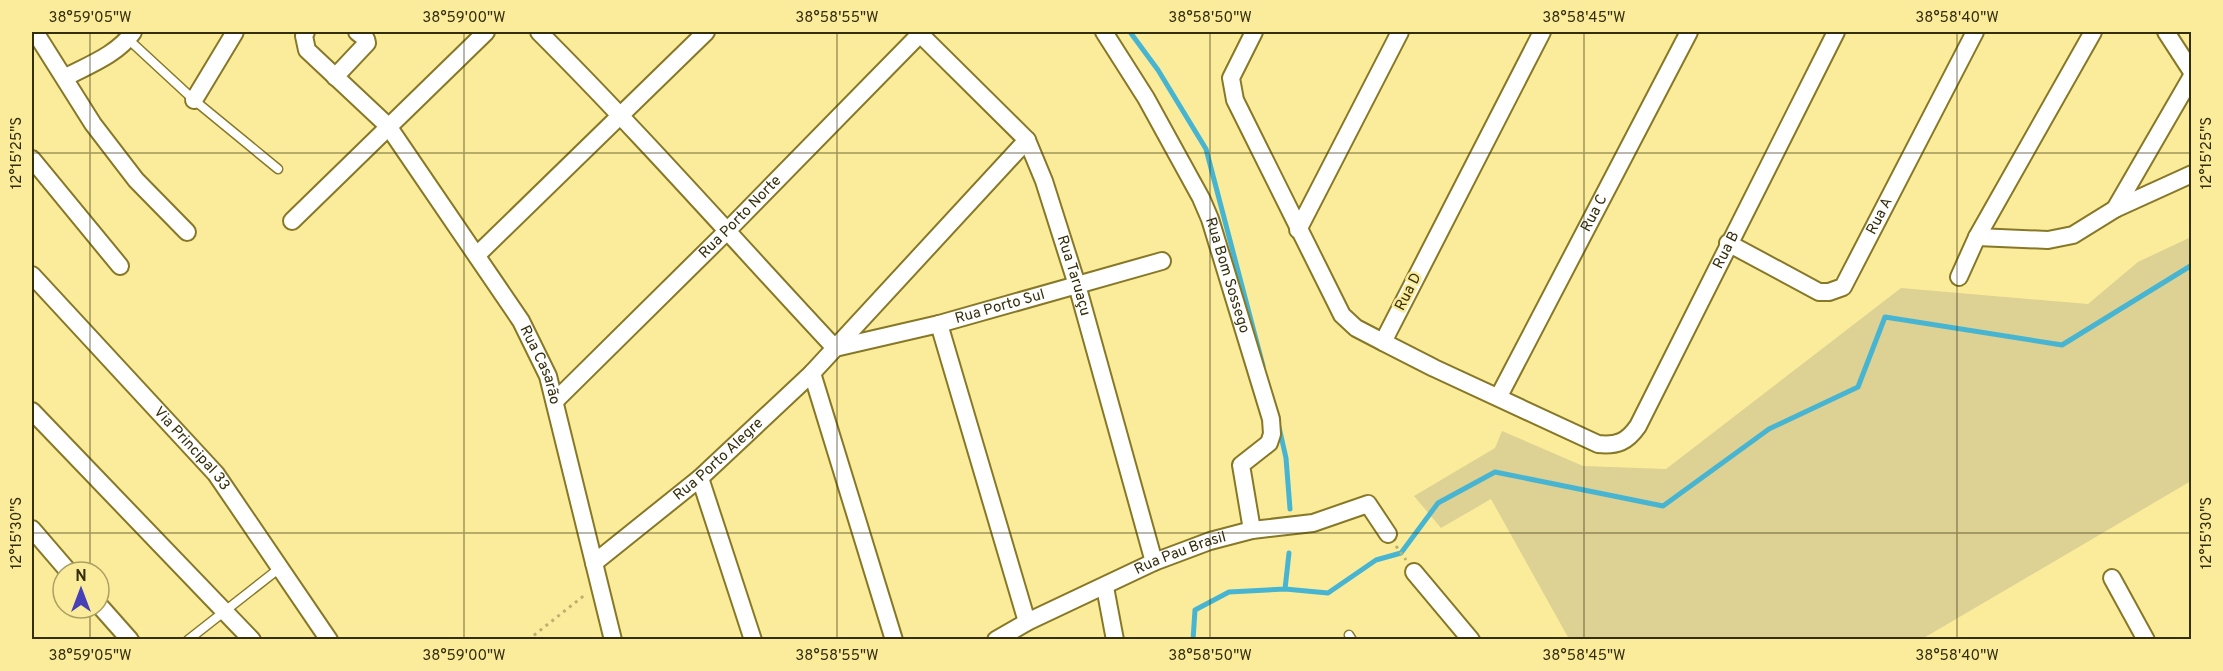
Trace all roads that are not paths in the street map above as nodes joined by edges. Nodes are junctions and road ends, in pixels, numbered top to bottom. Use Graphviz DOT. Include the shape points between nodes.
graph roads {
  1 [pos="35,32"];
  2 [pos="235,32"];
  3 [pos="306,32"];
  4 [pos="357,32"];
  5 [pos="486,32"];
  6 [pos="539,32"];
  7 [pos="706,32"];
  8 [pos="920,32"];
  9 [pos="1104,32"];
  10 [pos="1254,32"];
  11 [pos="1400,32"];
  12 [pos="1542,32"];
  13 [pos="1689,32"];
  14 [pos="1836,32"];
  15 [pos="1974,32"];
  16 [pos="2093,32"];
  17 [pos="2166,32"];
  18 [pos="130,35"];
  19 [pos="2192,74"];
  20 [pos="335,77"];
  21 [pos="66,78"];
  22 [pos="194,100"];
  23 [pos="623,116"];
  24 [pos="388,126"];
  25 [pos="1027,140"];
  26 [pos="32,159"];
  27 [pos="278,169"];
  28 [pos="2192,174"];
  29 [pos="2115,209"];
  30 [pos="292,221"];
  31 [pos="1298,230"];
  32 [pos="187,232"];
  33 [pos="726,232"];
  34 [pos="1977,237"];
  35 [pos="1728,243"];
  36 [pos="477,255"];
  37 [pos="1162,261"];
  38 [pos="120,266"];
  39 [pos="32,275"];
  40 [pos="1959,277"];
  41 [pos="1077,285"];
  42 [pos="939,324"];
  43 [pos="1383,342"];
  44 [pos="835,348"];
  45 [pos="812,373"];
  46 [pos="1499,396"];
  47 [pos="555,400"];
  48 [pos="32,411"];
  49 [pos="700,478"];
  50 [pos="32,529"];
  51 [pos="1252,530"];
  52 [pos="1388,534"];
  53 [pos="59,560"];
  54 [pos="1154,562"];
  55 [pos="594,564"];
  56 [pos="281,567"];
  57 [pos="1414,572"];
  58 [pos="2112,578"];
  59 [pos="1105,587"];
  60 [pos="224,610"];
  61 [pos="111,618"];
  62 [pos="1027,622"];
  63 [pos="130,639"];
  64 [pos="188,639"];
  65 [pos="252,639"];
  66 [pos="329,639"];
  67 [pos="613,639"];
  68 [pos="753,639"];
  69 [pos="894,639"];
  70 [pos="996,639"];
  71 [pos="1115,639"];
  72 [pos="1471,639"];
  73 [pos="2145,639"];
  1 -- 21 [label="street"];
  2 -- 22 [label="street"];
  3 -- 20 [label="street, Rua Casarão" via="307,50"];
  4 -- 20 [label="street" via="367,43"];
  5 -- 24 [label="street"];
  6 -- 23 [label="street"];
  7 -- 23 [label="street"];
  8 -- 25 [label="street, Rua Taruaçu"];
  8 -- 33 [label="street, Rua Porto Norte"];
  9 -- 51 [label="street, Rua Bom Sossego" via="1201,198 1259,378 1273,429 1269,444 1241,465"];
  10 -- 31 [label="street" via="1235,66 1232,88"];
  11 -- 31 [label="street"];
  12 -- 43 [label="street, Rua D"];
  13 -- 46 [label="street, Rua C"];
  14 -- 35 [label="street, Rua B"];
  15 -- 35 [label="street, Rua A" via="1843,287 1819,292"];
  16 -- 34 [label="street"];
  17 -- 19 [label="street"];
  18 -- 21 [label="street" via="107,55"];
  18 -- 22 [label="lane"];
  19 -- 29 [label="street"];
  20 -- 24 [label="street, Rua Casarão"];
  21 -- 32 [label="street" via="93,124 122,162"];
  22 -- 27 [label="lane"];
  23 -- 33 [label="street"];
  23 -- 36 [label="street"];
  24 -- 30 [label="street"];
  24 -- 36 [label="street, Rua Casarão"];
  25 -- 41 [label="street, Rua Taruaçu"];
  25 -- 44 [label="street, Rua Porto Alegre"];
  26 -- 38 [label="street"];
  28 -- 29 [label="street"];
  29 -- 34 [label="street" via="2073,235 2061,238"];
  31 -- 43 [label="street" via="1342,315 1356,328"];
  33 -- 44 [label="street"];
  33 -- 47 [label="street, Rua Porto Norte"];
  34 -- 40 [label="street"];
  35 -- 46 [label="street, Rua B" via="1638,426 1625,442 1598,444"];
  36 -- 47 [label="street, Rua Casarão" via="533,342"];
  37 -- 41 [label="street, Rua Porto Sul"];
  39 -- 56 [label="street, Via Principal 33" via="216,474"];
  41 -- 42 [label="street, Rua Porto Sul"];
  41 -- 54 [label="street, Rua Taruaçu"];
  42 -- 44 [label="street, Rua Porto Sul"];
  42 -- 62 [label="street"];
  43 -- 46 [label="street"];
  44 -- 45 [label="street, Rua Porto Alegre"];
  45 -- 49 [label="street, Rua Porto Alegre"];
  45 -- 69 [label="street"];
  47 -- 55 [label="street, Rua Casarão"];
  48 -- 60 [label="street"];
  49 -- 55 [label="street, Rua Porto Alegre"];
  49 -- 68 [label="street"];
  50 -- 53 [label="street"];
  51 -- 52 [label="street, Rua Pau Brasil" via="1313,523 1368,504"];
  51 -- 54 [label="street, Rua Pau Brasil"];
  54 -- 59 [label="street, Rua Pau Brasil"];
  55 -- 67 [label="street, Rua Casarão"];
  56 -- 60 [label="lane"];
  56 -- 66 [label="street, Via Principal 33"];
  57 -- 72 [label="street"];
  58 -- 73 [label="street"];
  59 -- 62 [label="street, Rua Pau Brasil"];
  59 -- 71 [label="street"];
  60 -- 64 [label="lane"];
  60 -- 65 [label="street"];
  61 -- 63 [label="street"];
  62 -- 70 [label="street, Rua Pau Brasil"];
}
